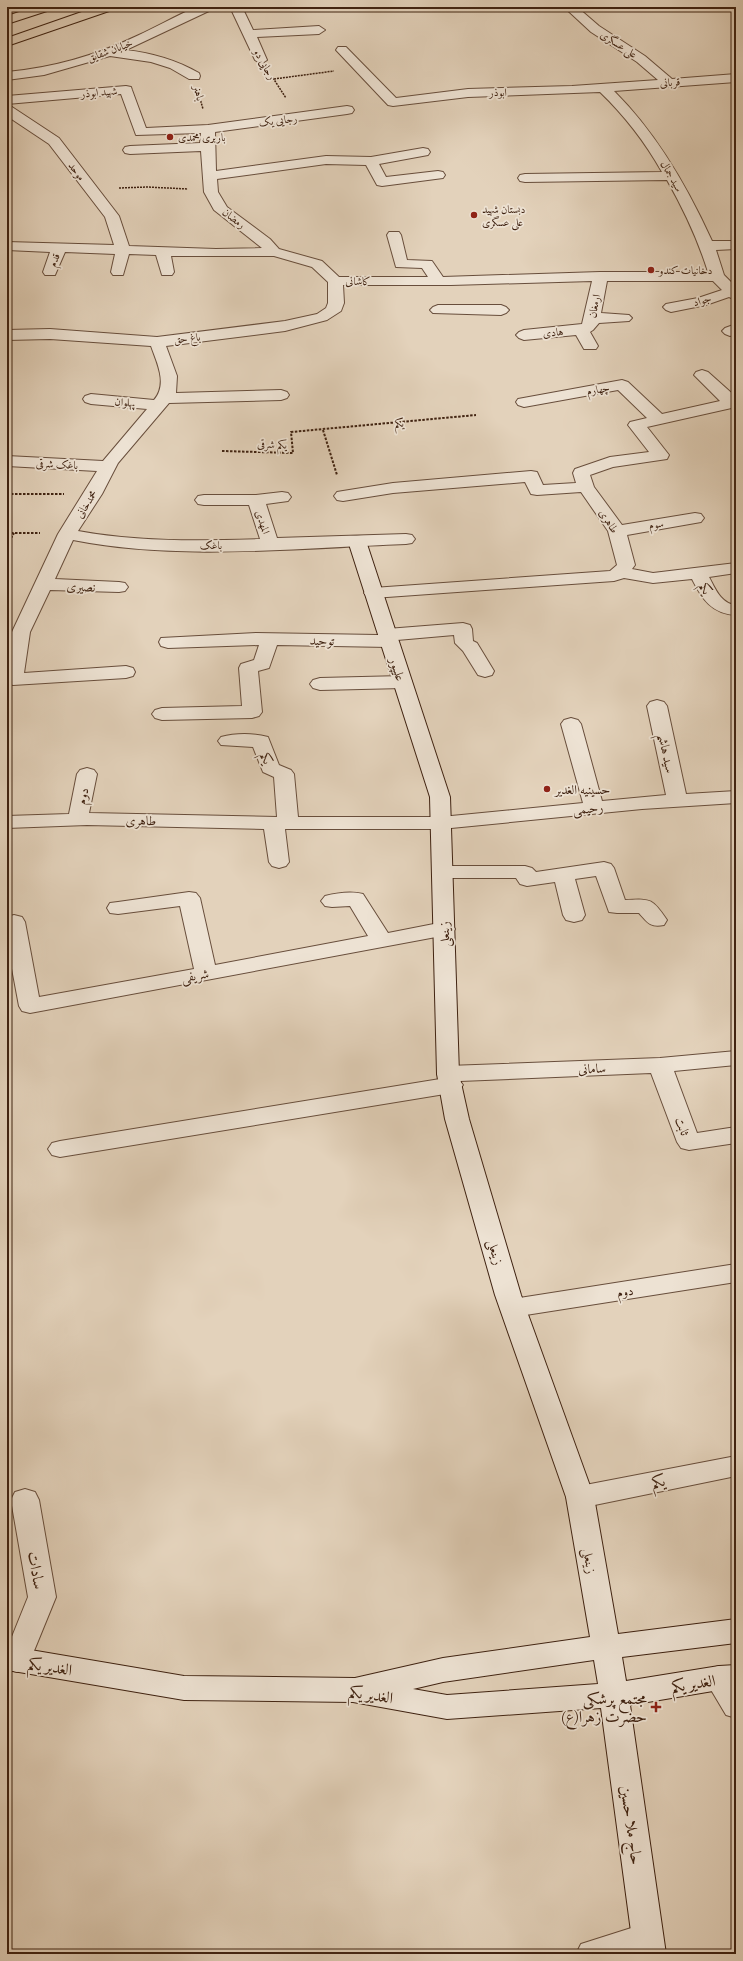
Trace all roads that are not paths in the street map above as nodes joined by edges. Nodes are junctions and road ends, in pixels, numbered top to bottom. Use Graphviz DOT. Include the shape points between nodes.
graph roads {
  1 [pos="46,7"];
  2 [pos="108,7"];
  3 [pos="207,7"];
  4 [pos="236,7"];
  5 [pos="570,7"];
  6 [pos="7,20"];
  7 [pos="319,30"];
  8 [pos="249,34"];
  9 [pos="7,42"];
  10 [pos="342,50"];
  11 [pos="108,51"];
  12 [pos="261,60"];
  13 [pos="7,76"];
  14 [pos="194,76"];
  15 [pos="736,78"];
  16 [pos="668,82"];
  17 [pos="604,88"];
  18 [pos="7,100"];
  19 [pos="7,110"];
  20 [pos="347,110"];
  21 [pos="208,129"];
  22 [pos="207,147"];
  23 [pos="130,150"];
  24 [pos="423,152"];
  25 [pos="371,161"];
  26 [pos="438,175"];
  27 [pos="210,176"];
  28 [pos="671,176"];
  29 [pos="525,178"];
  30 [pos="394,235"];
  31 [pos="736,245"];
  32 [pos="7,246"];
  33 [pos="707,246"];
  34 [pos="59,248"];
  35 [pos="123,251"];
  36 [pos="163,252"];
  37 [pos="274,252"];
  38 [pos="50,272"];
  39 [pos="118,272"];
  40 [pos="167,272"];
  41 [pos="600,276"];
  42 [pos="718,277"];
  43 [pos="335,281"];
  44 [pos="431,281"];
  45 [pos="734,293"];
  46 [pos="671,307"];
  47 [pos="500,310"];
  48 [pos="592,318"];
  49 [pos="624,318"];
  50 [pos="581,330"];
  51 [pos="7,335"];
  52 [pos="524,335"];
  53 [pos="157,342"];
  54 [pos="590,346"];
  55 [pos="702,374"];
  56 [pos="281,396"];
  57 [pos="90,399"];
  58 [pos="162,401"];
  59 [pos="524,402"];
  60 [pos="731,407"];
  61 [pos="659,420"];
  62 [pos="7,462"];
  63 [pos="495,463"];
  64 [pos="108,466"];
  65 [pos="417,468"];
  66 [pos="500,479"];
  67 [pos="426,484"];
  68 [pos="586,487"];
  69 [pos="343,496"];
  70 [pos="282,497"];
  71 [pos="204,500"];
  72 [pos="256,500"];
  73 [pos="695,518"];
  74 [pos="617,531"];
  75 [pos="67,534"];
  76 [pos="406,539"];
  77 [pos="357,541"];
  78 [pos="270,544"];
  79 [pos="736,568"];
  80 [pos="621,572"];
  81 [pos="698,573"];
  82 [pos="44,584"];
  83 [pos="118,588"];
  84 [pos="373,593"];
  85 [pos="736,610"];
  86 [pos="388,638"];
  87 [pos="263,639"];
  88 [pos="168,642"];
  89 [pos="485,670"];
  90 [pos="126,672"];
  91 [pos="402,682"];
  92 [pos="320,684"];
  93 [pos="657,706"];
  94 [pos="162,714"];
  95 [pos="571,724"];
  96 [pos="228,742"];
  97 [pos="87,774"];
  98 [pos="440,797"];
  99 [pos="736,797"];
  100 [pos="677,800"];
  101 [pos="594,807"];
  102 [pos="78,819"];
  103 [pos="7,822"];
  104 [pos="281,823"];
  105 [pos="441,823"];
  106 [pos="279,862"];
  107 [pos="442,872"];
  108 [pos="564,875"];
  109 [pos="332,901"];
  110 [pos="118,908"];
  111 [pos="574,914"];
  112 [pos="656,920"];
  113 [pos="14,922"];
  114 [pos="444,929"];
  115 [pos="382,941"];
  116 [pos="206,973"];
  117 [pos="736,1058"];
  118 [pos="660,1065"];
  119 [pos="449,1079"];
  120 [pos="736,1135"];
  121 [pos="60,1149"];
  122 [pos="736,1273"];
  123 [pos="513,1308"];
  124 [pos="736,1466"];
  125 [pos="580,1497"];
  126 [pos="25,1500"];
  127 [pos="736,1631"];
  128 [pos="604,1647"];
  129 [pos="12,1659"];
  130 [pos="727,1678"];
  131 [pos="353,1690"];
  132 [pos="614,1695"];
  133 [pos="736,1706"];
  134 [pos="648,1946"];
  135 [pos="592,1954"];
  1 -- 6 [label="highway"];
  2 -- 9 [label="highway"];
  3 -- 11 [label="street, خیابان شقایق" via="156,32"];
  4 -- 8 [label="street, رجایی دو"];
  5 -- 16 [label="street, علی عسگری" via="595,29 642,59"];
  7 -- 8 [label="street"];
  8 -- 12 [label="street, رجایی دو"];
  10 -- 17 [label="street, ابوذر" via="393,102 468,92 540,92"];
  11 -- 13 [label="street, خیابان شقایق" via="33,75"];
  11 -- 14 [label="street, باهنر" via="154,58 179,66"];
  15 -- 16 [label="street, قربانی"];
  16 -- 17 [label="street, قربانی"];
  17 -- 28 [label="street, سید جمال" via="629,113 655,147"];
  18 -- 21 [label="street, شهید ابوذر" via="126,90 141,132"];
  19 -- 35 [label="street, موحد" via="54,141 112,216"];
  20 -- 21 [label="street, رجایی یک"];
  21 -- 22 [label="street"];
  22 -- 23 [label="street"];
  22 -- 27 [label="street"];
  24 -- 25 [label="street"];
  25 -- 26 [label="street" via="382,182"];
  25 -- 27 [label="street" via="326,160"];
  27 -- 37 [label="street, رمضان" via="211,192 221,210 265,242"];
  28 -- 29 [label="street"];
  28 -- 33 [label="street, سید جمال" via="691,210"];
  30 -- 44 [label="street" via="401,264 427,264"];
  31 -- 33 [label="street"];
  32 -- 34 [label="street, کاشانی"];
  33 -- 42 [label="street, سید جمال"];
  34 -- 35 [label="street, کاشانی"];
  34 -- 38 [label="street, قدم"];
  35 -- 36 [label="street, کاشانی"];
  35 -- 39 [label="street"];
  36 -- 37 [label="street, کاشانی"];
  36 -- 40 [label="street"];
  37 -- 43 [label="street, کاشانی" via="317,264"];
  41 -- 42 [label="street, کاشانی"];
  41 -- 44 [label="street, کاشانی"];
  41 -- 48 [label="street, ارمغان"];
  42 -- 45 [label="street"];
  43 -- 44 [label="street, کاشانی"];
  43 -- 53 [label="street, باغ حق" via="336,302 333,311 322,317 285,326"];
  44 -- 47 [label="street" via="439,315"];
  45 -- 46 [label="street, جواد"];
  48 -- 49 [label="street"];
  48 -- 50 [label="street, ارمغان" via="588,327"];
  50 -- 52 [label="street, هادی"];
  50 -- 54 [label="street"];
  51 -- 53 [label="street, باغ حق" via="50,334"];
  53 -- 58 [label="street, محمدخانی" via="169,376 168,394"];
  55 -- 60 [label="street"];
  56 -- 58 [label="street, پهلوان"];
  57 -- 58 [label="street, پهلوان"];
  58 -- 64 [label="street, محمدخانی"];
  59 -- 61 [label="street, چهارم" via="622,385"];
  60 -- 61 [label="street"];
  61 -- 68 [label="street" via="636,425 661,456 610,462 581,473"];
  62 -- 64 [label="street, باغک شرقی"];
  63 -- 66 [label="street"];
  64 -- 75 [label="street, محمدخانی"];
  65 -- 67 [label="street"];
  66 -- 67 [label="street"];
  66 -- 68 [label="street" via="531,476 538,490"];
  67 -- 69 [label="street"];
  68 -- 74 [label="street, طاهری"];
  70 -- 72 [label="street"];
  71 -- 72 [label="street"];
  72 -- 78 [label="street, المهدی"];
  73 -- 74 [label="street, سوم"];
  74 -- 80 [label="street, طاهری" via="626,565"];
  75 -- 78 [label="street, باغک" via="110,542 206,546"];
  75 -- 82 [label="street, محمدخانی"];
  76 -- 77 [label="street, باغک"];
  77 -- 78 [label="street, باغک"];
  77 -- 84 [label="street, علیپور"];
  79 -- 81 [label="street"];
  80 -- 81 [label="street" via="653,578"];
  80 -- 84 [label="street" via="614,576"];
  81 -- 85 [label="street, یکم" via="714,603 730,611"];
  82 -- 83 [label="street, نصیری"];
  82 -- 90 [label="street, محمدخانی" via="21,632 13,679"];
  84 -- 86 [label="street, علیپور"];
  86 -- 87 [label="street, توحید"];
  86 -- 89 [label="street, توحید" via="462,629 464,643 470,647"];
  86 -- 91 [label="street, علیپور"];
  87 -- 88 [label="street, توحید"];
  87 -- 94 [label="street" via="262,664 248,668 252,712"];
  91 -- 92 [label="street"];
  91 -- 98 [label="street, علیپور"];
  93 -- 100 [label="street, سید هاشم"];
  95 -- 101 [label="street"];
  96 -- 104 [label="street, یکم" via="261,741 270,768 284,774"];
  97 -- 102 [label="street, دوم"];
  98 -- 105 [label="street, زینعلی"];
  99 -- 100 [label="street, رحیمی"];
  100 -- 101 [label="street, رحیمی"];
  101 -- 105 [label="street, رحیمی"];
  102 -- 103 [label="street, طاهری"];
  102 -- 104 [label="street, طاهری"];
  104 -- 105 [label="street, طاهری"];
  104 -- 106 [label="street"];
  105 -- 107 [label="street, زینعلی"];
  107 -- 108 [label="street" via="525,872 527,880"];
  107 -- 114 [label="street, زینعلی"];
  108 -- 111 [label="street"];
  108 -- 112 [label="street" via="604,868 617,907 645,906"];
  109 -- 115 [label="street" via="356,899"];
  110 -- 116 [label="street" via="190,898"];
  113 -- 116 [label="street, شریفی" via="30,1006"];
  114 -- 115 [label="street, شریفی"];
  114 -- 119 [label="street, زینعلی"];
  115 -- 116 [label="street, شریفی"];
  117 -- 118 [label="street, سامانی"];
  118 -- 119 [label="street, سامانی"];
  118 -- 120 [label="street, ثابت" via="689,1142"];
  119 -- 121 [label="street, سامانی"];
  119 -- 123 [label="street, زینعلی" via="456,1119"];
  122 -- 123 [label="street, دوم"];
  123 -- 125 [label="street, زینعلی"];
  124 -- 125 [label="street, یکم"];
  125 -- 128 [label="street, زینعلی"];
  126 -- 129 [label="street, سادات" via="42,1597"];
  127 -- 128 [label="street"];
  128 -- 131 [label="street" via="443,1670"];
  128 -- 132 [label="street, زینعلی"];
  129 -- 131 [label="street, الغدیر یکم" via="184,1688"];
  130 -- 132 [label="street, الغدیر یکم"];
  130 -- 133 [label="street"];
  131 -- 132 [label="street, الغدیر یکم" via="447,1707"];
  132 -- 134 [label="street, حاج ملا حسین"];
  134 -- 135 [label="street"];
}
